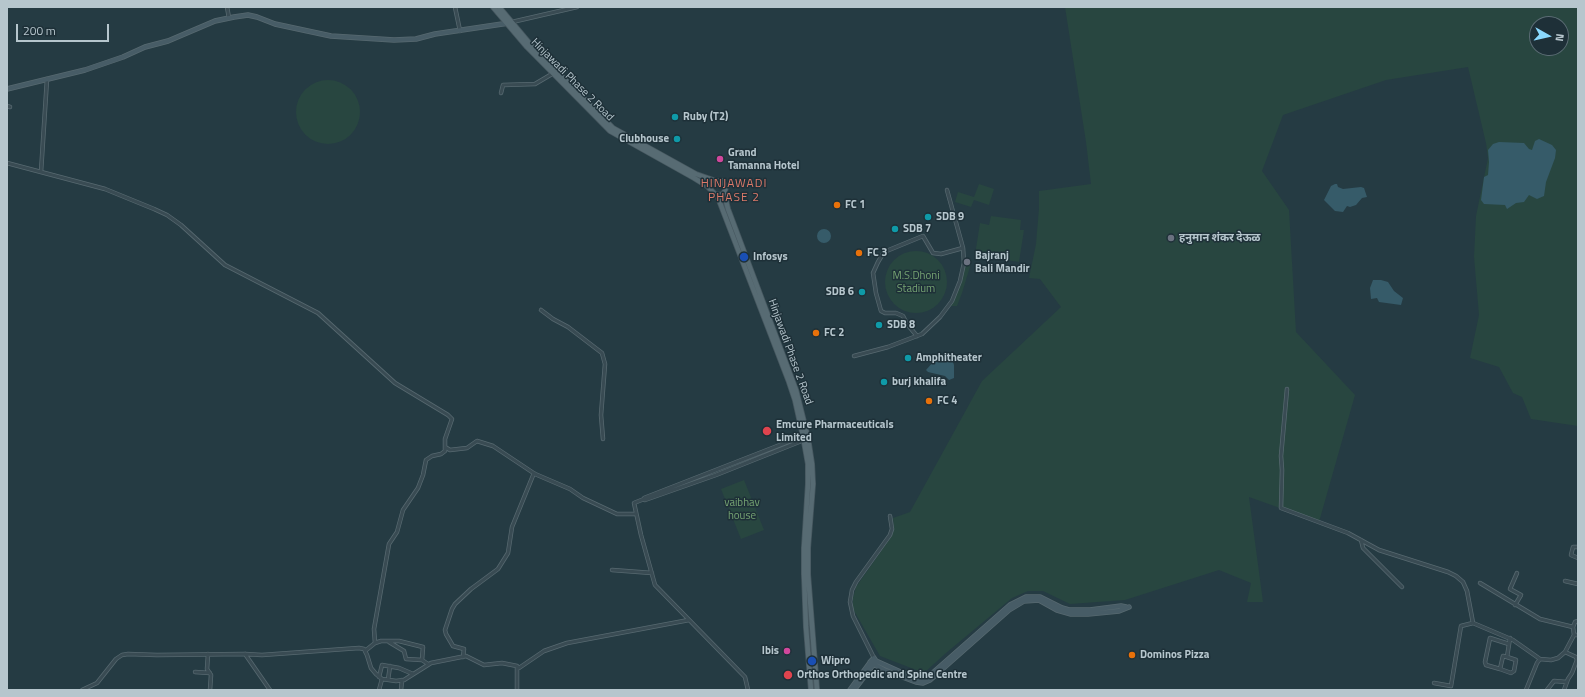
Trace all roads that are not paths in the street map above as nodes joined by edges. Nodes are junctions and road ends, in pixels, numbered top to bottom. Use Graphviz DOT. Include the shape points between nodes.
graph roads {
  1 [pos="227,7"];
  2 [pos="455,7"];
  3 [pos="492,7"];
  4 [pos="500,7"];
  5 [pos="577,7"];
  6 [pos="229,18"];
  7 [pos="512,22"];
  8 [pos="506,24"];
  9 [pos="460,31"];
  10 [pos="552,74"];
  11 [pos="47,79"];
  12 [pos="7,89"];
  13 [pos="501,93"];
  14 [pos="604,124"];
  15 [pos="7,163"];
  16 [pos="41,172"];
  17 [pos="716,181"];
  18 [pos="711,190"];
  19 [pos="947,190"];
  20 [pos="724,193"];
  21 [pos="717,195"];
  22 [pos="963,248"];
  23 [pos="750,273"];
  24 [pos="541,310"];
  25 [pos="917,336"];
  26 [pos="854,356"];
  27 [pos="1287,389"];
  28 [pos="805,437"];
  29 [pos="603,439"];
  30 [pos="445,447"];
  31 [pos="534,473"];
  32 [pos="697,476"];
  33 [pos="698,481"];
  34 [pos="644,499"];
  35 [pos="636,514"];
  36 [pos="890,516"];
  37 [pos="1361,540"];
  38 [pos="1578,547"];
  39 [pos="1379,550"];
  40 [pos="1578,558"];
  41 [pos="1375,559"];
  42 [pos="612,570"];
  43 [pos="652,573"];
  44 [pos="1517,573"];
  45 [pos="1565,581"];
  46 [pos="1480,583"];
  47 [pos="1578,584"];
  48 [pos="1402,587"];
  49 [pos="1515,605"];
  50 [pos="1128,607"];
  51 [pos="689,620"];
  52 [pos="1578,620"];
  53 [pos="1473,623"];
  54 [pos="1573,627"];
  55 [pos="1576,635"];
  56 [pos="1510,638"];
  57 [pos="388,642"];
  58 [pos="375,643"];
  59 [pos="1509,644"];
  60 [pos="365,651"];
  61 [pos="1565,652"];
  62 [pos="208,654"];
  63 [pos="245,654"];
  64 [pos="463,657"];
  65 [pos="1507,657"];
  66 [pos="422,660"];
  67 [pos="1540,660"];
  68 [pos="873,661"];
  69 [pos="428,664"];
  70 [pos="390,666"];
  71 [pos="517,666"];
  72 [pos="1500,669"];
  73 [pos="195,672"];
  74 [pos="210,673"];
  75 [pos="413,674"];
  76 [pos="1572,674"];
  77 [pos="1577,674"];
  78 [pos="381,678"];
  79 [pos="388,680"];
  80 [pos="402,680"];
  81 [pos="1567,682"];
  82 [pos="1434,683"];
  83 [pos="94,688"];
  84 [pos="82,690"];
  85 [pos="210,690"];
  86 [pos="270,690"];
  87 [pos="379,690"];
  88 [pos="401,690"];
  89 [pos="517,690"];
  90 [pos="748,690"];
  91 [pos="811,690"];
  92 [pos="817,690"];
  93 [pos="850,690"];
  94 [pos="854,690"];
  95 [pos="1526,690"];
  96 [pos="1547,690"];
  97 [pos="1564,690"];
  1 -- 6 [label="street"];
  2 -- 9 [label="street"];
  3 -- 8 [label="main road, Hinjawadi Phase 2 Road"];
  4 -- 7 [label="main road, Hinjawadi Phase 2 Road"];
  5 -- 7 [label="street"];
  6 -- 9 [label="street" via="248,15 297,29 350,38 416,39"];
  6 -- 11 [label="street" via="85,70"];
  7 -- 8 [label="street"];
  7 -- 14 [label="main road, Hinjawadi Phase 2 Road"];
  8 -- 9 [label="street"];
  8 -- 10 [label="main road, Hinjawadi Phase 2 Road"];
  10 -- 13 [label="street" via="535,84 503,84"];
  10 -- 14 [label="main road, Hinjawadi Phase 2 Road"];
  11 -- 12 [label="street"];
  11 -- 16 [label="street"];
  14 -- 17 [label="main road, Hinjawadi Phase 2 Road" via="696,174"];
  14 -- 18 [label="main road, Hinjawadi Phase 2 Road" via="618,136"];
  15 -- 16 [label="street"];
  16 -- 30 [label="street" via="105,189 167,215 225,265 318,313 395,383 448,414 452,419"];
  17 -- 18 [label="main road" via="712,184"];
  17 -- 20 [label="main road" via="722,181 726,189"];
  18 -- 21 [label="main road"];
  19 -- 22 [label="street"];
  20 -- 21 [label="main road"];
  20 -- 23 [label="main road, Hinjawadi Phase 2 Road"];
  21 -- 23 [label="main road, Hinjawadi Phase 2 Road"];
  22 -- 25 [label="street" via="964,263 952,301 940,317"];
  22 -- 25 [label="street" via="941,254 933,253 923,236 884,252 878,262 873,274 881,311 903,316"];
  23 -- 28 [label="main road, Hinjawadi Phase 2 Road"];
  24 -- 29 [label="street" via="602,353 605,370"];
  25 -- 26 [label="street"];
  27 -- 37 [label="street" via="1281,456 1282,508"];
  28 -- 32 [label="street"];
  28 -- 33 [label="street"];
  28 -- 91 [label="main road, Hinjawadi Phase 2 Road" via="808,484 804,574"];
  28 -- 92 [label="main road, Hinjawadi Phase 2 Road" via="812,464 813,484 808,574"];
  30 -- 31 [label="street" via="450,450 467,448 477,441 493,446"];
  30 -- 58 [label="street" via="441,454 426,460 418,488 403,510 397,532 389,544 374,629"];
  31 -- 35 [label="street" via="617,514"];
  31 -- 64 [label="street" via="512,527 508,553 498,569 471,589 452,609 445,630 453,646 464,649"];
  32 -- 33 [label="street"];
  32 -- 34 [label="street"];
  33 -- 34 [label="street"];
  34 -- 35 [label="street" via="634,502"];
  35 -- 43 [label="street"];
  36 -- 68 [label="street" via="890,535 856,582 850,602 853,616"];
  37 -- 39 [label="street"];
  37 -- 41 [label="street" via="1363,548"];
  38 -- 40 [label="street" via="1573,547 1571,556"];
  39 -- 41 [label="street"];
  39 -- 53 [label="street" via="1456,576 1463,582 1467,591"];
  41 -- 48 [label="street"];
  42 -- 43 [label="street"];
  43 -- 51 [label="street" via="655,585"];
  44 -- 49 [label="street" via="1510,589 1521,594"];
  45 -- 47 [label="street"];
  46 -- 49 [label="street"];
  49 -- 54 [label="street" via="1540,619"];
  50 -- 68 [label="street" via="1120,606 1101,611 1066,610 1036,596 1026,597 1010,604 925,679 916,679"];
  51 -- 71 [label="street" via="567,643 544,651 519,668"];
  51 -- 90 [label="street" via="745,677"];
  52 -- 54 [label="street"];
  53 -- 56 [label="street"];
  53 -- 82 [label="street" via="1461,626 1451,686"];
  54 -- 55 [label="street"];
  55 -- 61 [label="street"];
  56 -- 59 [label="street"];
  56 -- 67 [label="street"];
  57 -- 58 [label="street"];
  57 -- 66 [label="street" via="404,651 406,659"];
  57 -- 66 [label="street" via="399,641 423,647"];
  58 -- 60 [label="street"];
  59 -- 65 [label="street"];
  59 -- 72 [label="street" via="1490,638 1485,664"];
  60 -- 63 [label="street" via="359,648 289,654"];
  60 -- 78 [label="street" via="371,668"];
  61 -- 67 [label="street" via="1558,658"];
  61 -- 76 [label="street" via="1577,660"];
  62 -- 63 [label="street"];
  62 -- 74 [label="street" via="207,669"];
  62 -- 83 [label="street" via="122,655"];
  63 -- 86 [label="street"];
  64 -- 69 [label="street"];
  64 -- 71 [label="street" via="466,656 484,665 502,663"];
  65 -- 72 [label="street" via="1503,656"];
  65 -- 72 [label="street" via="1516,660 1514,671 1511,673"];
  66 -- 69 [label="street"];
  67 -- 95 [label="street"];
  68 -- 93 [label="street"];
  68 -- 94 [label="street"];
  69 -- 75 [label="street"];
  70 -- 75 [label="street"];
  70 -- 78 [label="street" via="382,664"];
  70 -- 79 [label="street"];
  71 -- 89 [label="street"];
  73 -- 74 [label="street"];
  74 -- 85 [label="street"];
  75 -- 80 [label="street"];
  76 -- 77 [label="street"];
  76 -- 81 [label="street"];
  78 -- 79 [label="street"];
  78 -- 87 [label="street"];
  79 -- 80 [label="street"];
  80 -- 88 [label="street"];
  81 -- 96 [label="street" via="1554,681"];
  81 -- 97 [label="street"];
  83 -- 84 [label="street"];
}
